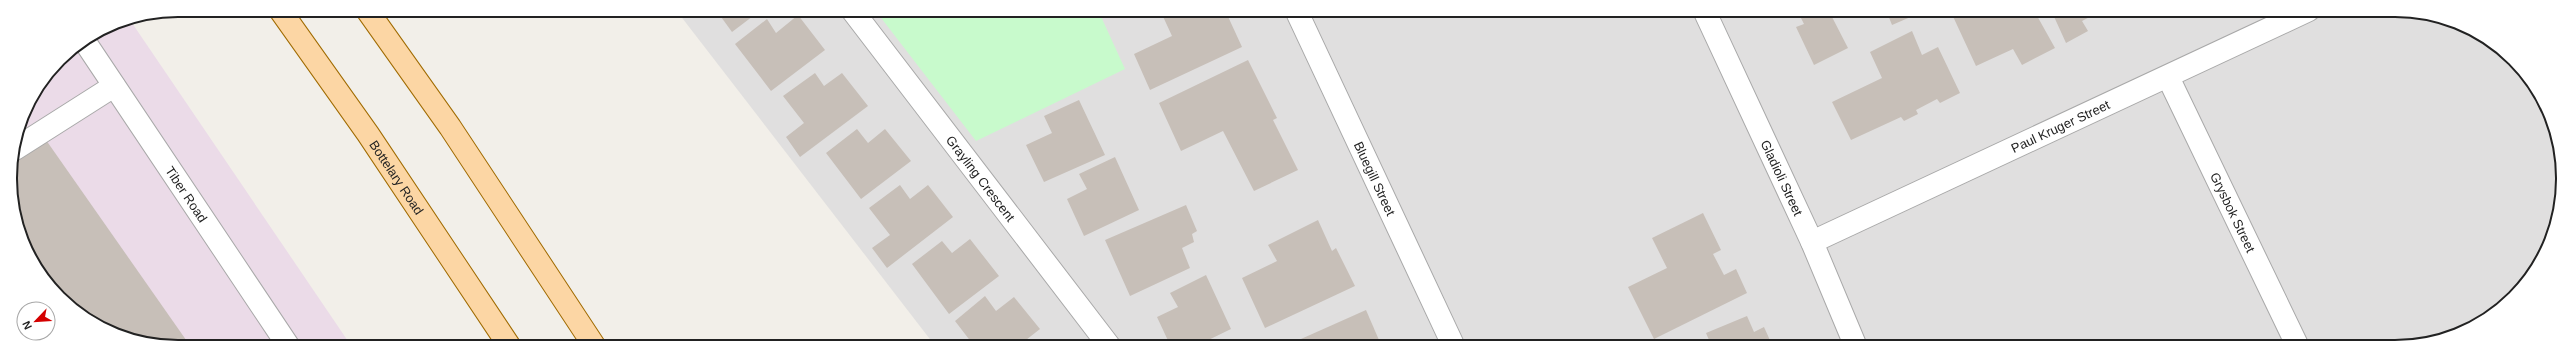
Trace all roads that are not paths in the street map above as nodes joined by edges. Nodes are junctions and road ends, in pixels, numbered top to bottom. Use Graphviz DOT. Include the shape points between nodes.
graph roads {
  1 [pos="285,17"];
  2 [pos="372,17"];
  3 [pos="857,17"];
  4 [pos="1299,17"];
  5 [pos="1707,17"];
  6 [pos="2294,17"];
  7 [pos="87,45"];
  8 [pos="2168,77"];
  9 [pos="114,86"];
  10 [pos="20,146"];
  11 [pos="1812,242"];
  12 [pos="284,340"];
  13 [pos="505,340"];
  14 [pos="590,340"];
  15 [pos="1105,340"];
  16 [pos="1451,340"];
  17 [pos="1853,340"];
  18 [pos="2295,340"];
  1 -- 13 [label="main road, Bottelary Road" via="368,134"];
  2 -- 14 [label="main road" via="450,127"];
  3 -- 15 [label="street, Grayling Crescent"];
  4 -- 16 [label="street, Bluegill Street"];
  5 -- 11 [label="street, Gladioli Street"];
  6 -- 8 [label="street, Paul Kruger Street"];
  7 -- 9 [label="street, Tiber Road"];
  8 -- 11 [label="street, Paul Kruger Street"];
  8 -- 18 [label="street, Grysbok Street"];
  9 -- 10 [label="street"];
  9 -- 12 [label="street, Tiber Road"];
  11 -- 17 [label="street, Gladioli Street"];
}
